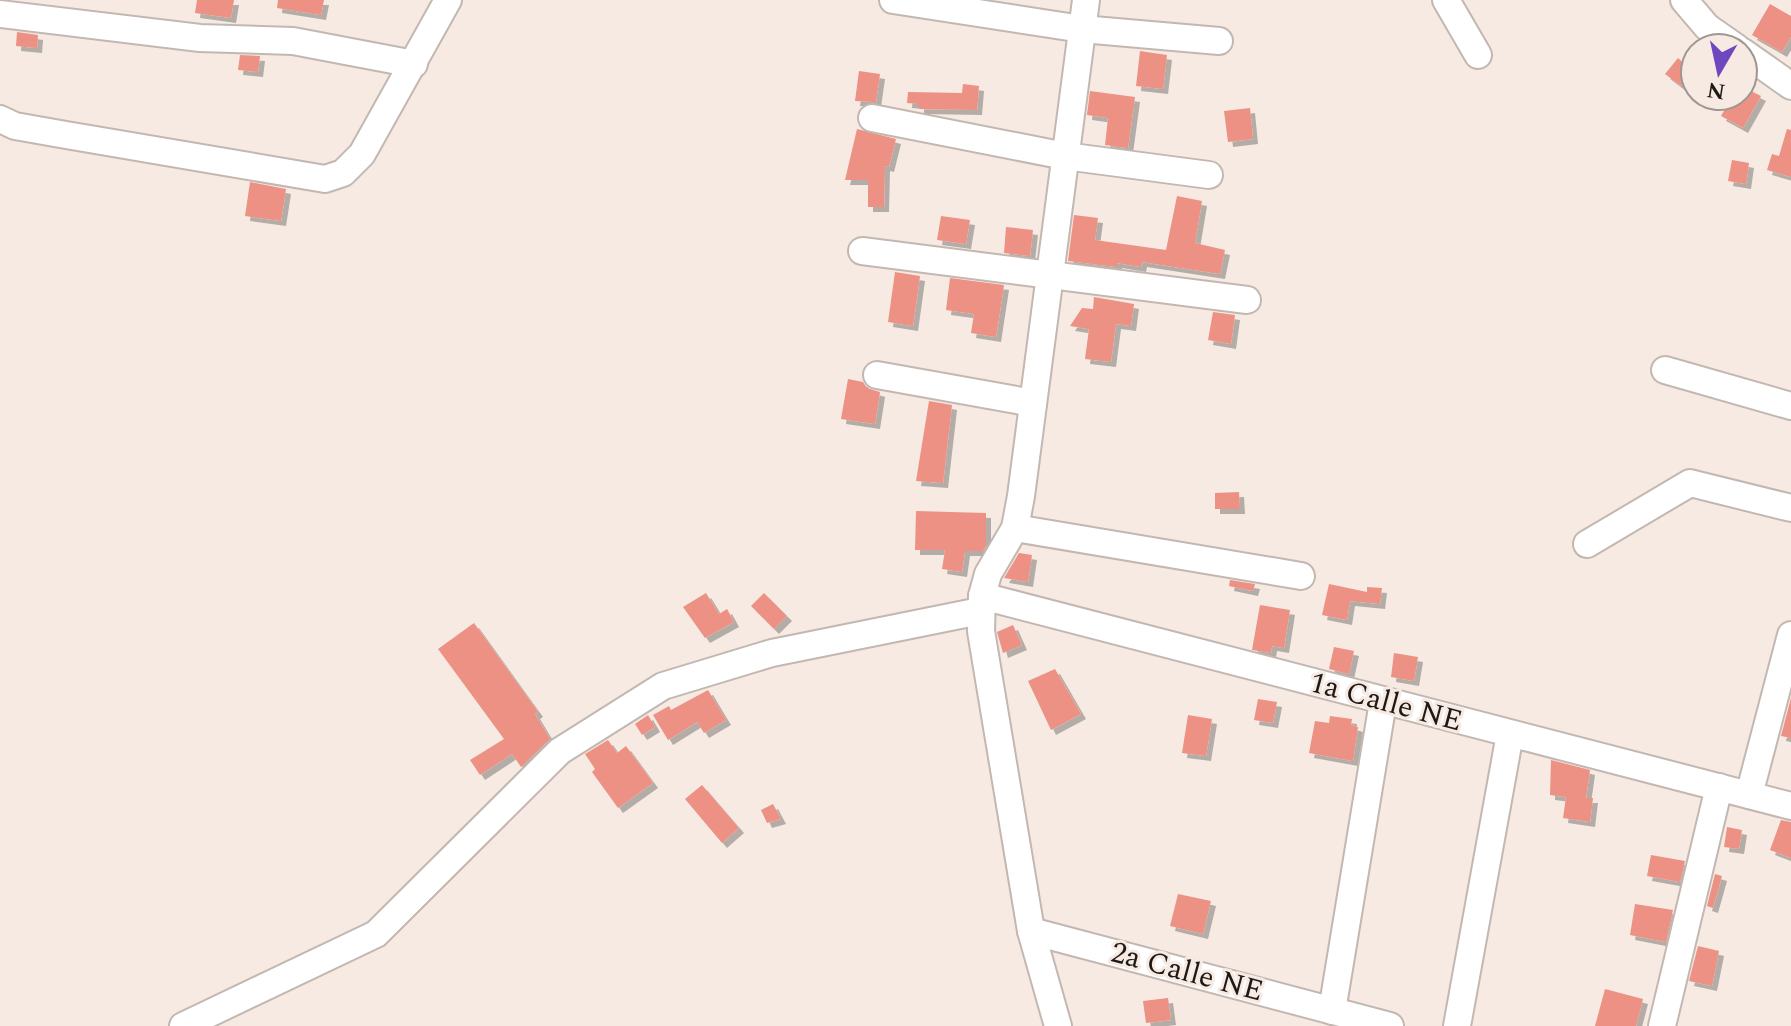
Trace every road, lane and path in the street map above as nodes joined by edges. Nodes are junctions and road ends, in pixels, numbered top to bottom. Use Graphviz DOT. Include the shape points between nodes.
graph roads {
  1 [pos="448,0"];
  2 [pos="893,0"];
  3 [pos="1086,0"];
  4 [pos="1446,0"];
  5 [pos="1684,0"];
  6 [pos="0,14"];
  7 [pos="1082,29"];
  8 [pos="1714,32"];
  9 [pos="1219,41"];
  10 [pos="1478,55"];
  11 [pos="1759,63"];
  12 [pos="414,64"];
  13 [pos="1791,86"];
  14 [pos="872,118"];
  15 [pos="0,119"];
  16 [pos="1065,156"];
  17 [pos="1209,175"];
  18 [pos="862,251"];
  19 [pos="1050,272"];
  20 [pos="1247,300"];
  21 [pos="1665,370"];
  22 [pos="877,375"];
  23 [pos="1033,403"];
  24 [pos="1791,406"];
  25 [pos="1791,508"];
  26 [pos="1015,528"];
  27 [pos="1587,544"];
  28 [pos="1301,576"];
  29 [pos="981,603"];
  30 [pos="1791,635"];
  31 [pos="1383,702"];
  32 [pos="1510,734"];
  33 [pos="1719,787"];
  34 [pos="1749,795"];
  35 [pos="1791,806"];
  36 [pos="1031,931"];
  37 [pos="1325,1015"];
  38 [pos="183,1026"];
  39 [pos="1058,1026"];
  40 [pos="1390,1026"];
  41 [pos="1457,1026"];
  42 [pos="1662,1026"];
  1 -- 12 [label="street"];
  2 -- 7 [label="street"];
  3 -- 7 [label="street"];
  4 -- 10 [label="street"];
  5 -- 8 [label="street"];
  6 -- 12 [label="street" via="200,38 293,41"];
  7 -- 9 [label="street"];
  7 -- 16 [label="street"];
  11 -- 13 [label="street"];
  12 -- 15 [label="street" via="362,154 343,173 325,179 15,126"];
  14 -- 16 [label="street"];
  16 -- 17 [label="street"];
  16 -- 19 [label="street"];
  18 -- 19 [label="street"];
  19 -- 20 [label="street"];
  19 -- 23 [label="street"];
  21 -- 24 [label="street"];
  22 -- 23 [label="street"];
  23 -- 26 [label="street"];
  25 -- 27 [label="street" via="1690,483"];
  26 -- 28 [label="street"];
  26 -- 29 [label="street" via="988,574"];
  29 -- 31 [label="street, 1a Calle NE"];
  29 -- 36 [label="street" via="986,668"];
  29 -- 38 [label="street" via="772,653 663,686 560,751 376,934"];
  30 -- 34 [label="street"];
  31 -- 32 [label="street, 1a Calle NE"];
  31 -- 37 [label="street"];
  32 -- 33 [label="street, 1a Calle NE"];
  32 -- 41 [label="street"];
  33 -- 34 [label="street, 1a Calle NE"];
  33 -- 42 [label="street"];
  34 -- 35 [label="street, 1a Calle NE"];
  36 -- 37 [label="street, 2a Calle NE"];
  36 -- 39 [label="street"];
  37 -- 40 [label="street, 2a Calle NE"];
}
